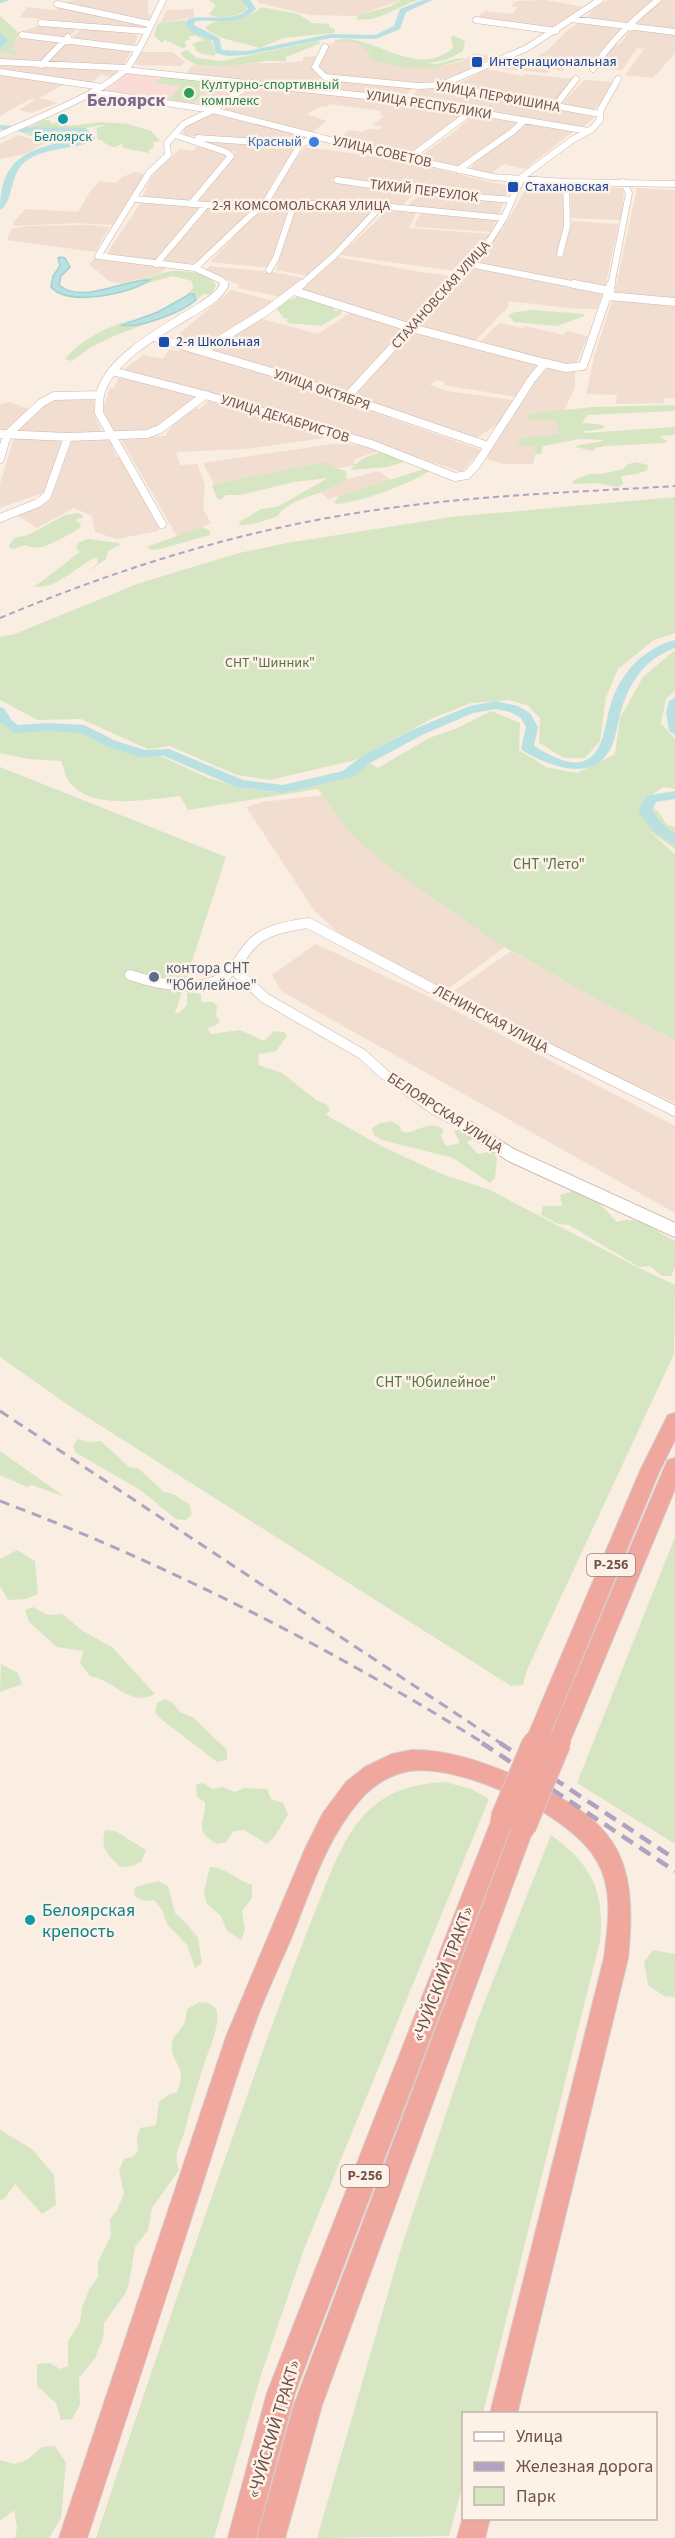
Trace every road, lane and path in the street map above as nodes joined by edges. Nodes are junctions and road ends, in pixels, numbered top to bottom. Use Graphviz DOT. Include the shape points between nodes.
graph roads {
  1 [pos="163,0"];
  2 [pos="600,0"];
  3 [pos="658,0"];
  4 [pos="57,4"];
  5 [pos="572,19"];
  6 [pos="476,20"];
  7 [pos="41,23"];
  8 [pos="150,24"];
  9 [pos="81,27"];
  10 [pos="627,27"];
  11 [pos="146,31"];
  12 [pos="556,31"];
  13 [pos="675,32"];
  14 [pos="22,35"];
  15 [pos="65,41"];
  16 [pos="325,47"];
  17 [pos="136,50"];
  18 [pos="0,62"];
  19 [pos="41,65"];
  20 [pos="126,69"];
  21 [pos="593,69"];
  22 [pos="0,72"];
  23 [pos="576,79"];
  24 [pos="618,79"];
  25 [pos="252,83"];
  26 [pos="441,85"];
  27 [pos="418,86"];
  28 [pos="102,87"];
  29 [pos="92,92"];
  30 [pos="404,100"];
  31 [pos="555,106"];
  32 [pos="213,110"];
  33 [pos="472,111"];
  34 [pos="600,114"];
  35 [pos="525,120"];
  36 [pos="588,130"];
  37 [pos="0,135"];
  38 [pos="175,135"];
  39 [pos="315,136"];
  40 [pos="184,137"];
  41 [pos="300,145"];
  42 [pos="408,159"];
  43 [pos="458,170"];
  44 [pos="337,180"];
  45 [pos="521,180"];
  46 [pos="566,182"];
  47 [pos="623,182"];
  48 [pos="675,184"];
  49 [pos="135,199"];
  50 [pos="512,200"];
  51 [pos="191,204"];
  52 [pos="263,204"];
  53 [pos="294,204"];
  54 [pos="206,205"];
  55 [pos="381,206"];
  56 [pos="504,218"];
  57 [pos="560,254"];
  58 [pos="156,264"];
  59 [pos="469,264"];
  60 [pos="195,268"];
  61 [pos="269,270"];
  62 [pos="294,291"];
  63 [pos="610,293"];
  64 [pos="675,302"];
  65 [pos="412,328"];
  66 [pos="154,338"];
  67 [pos="202,351"];
  68 [pos="545,363"];
  69 [pos="112,371"];
  70 [pos="100,395"];
  71 [pos="205,395"];
  72 [pos="345,399"];
  73 [pos="4,435"];
  74 [pos="114,436"];
  75 [pos="68,437"];
  76 [pos="488,446"];
  77 [pos="0,459"];
  78 [pos="0,519"];
  79 [pos="162,524"];
  80 [pos="232,968"];
  81 [pos="130,975"];
  82 [pos="675,1111"];
  83 [pos="675,1230"];
  84 [pos="675,1421"];
  85 [pos="675,1466"];
  86 [pos="559,1715"];
  87 [pos="513,1823"];
  88 [pos="503,2412"];
  89 [pos="476,2520"];
  90 [pos="73,2538"];
  91 [pos="242,2538"];
  92 [pos="271,2538"];
  93 [pos="471,2538"];
  1 -- 8 [label="street"];
  2 -- 5 [label="street"];
  3 -- 10 [label="street"];
  4 -- 8 [label="street"];
  5 -- 10 [label="street"];
  5 -- 12 [label="street"];
  6 -- 12 [label="street"];
  7 -- 9 [label="street"];
  8 -- 11 [label="street"];
  9 -- 11 [label="street"];
  9 -- 15 [label="street"];
  10 -- 13 [label="street"];
  10 -- 21 [label="street"];
  11 -- 17 [label="street"];
  12 -- 26 [label="street" via="527,48"];
  14 -- 15 [label="street"];
  15 -- 17 [label="street"];
  15 -- 19 [label="street"];
  16 -- 27 [label="street, УЛИЦА ПЕРФИШИНА" via="315,67 325,77"];
  17 -- 20 [label="street"];
  18 -- 19 [label="street, УЛИЦА РЕСПУБЛИКИ"];
  19 -- 20 [label="street, УЛИЦА РЕСПУБЛИКИ"];
  20 -- 25 [label="street, УЛИЦА РЕСПУБЛИКИ"];
  20 -- 28 [label="street"];
  22 -- 28 [label="street"];
  23 -- 31 [label="street"];
  24 -- 34 [label="street"];
  25 -- 30 [label="street, УЛИЦА РЕСПУБЛИКИ"];
  25 -- 32 [label="street"];
  26 -- 27 [label="street, УЛИЦА ПЕРФИШИНА"];
  26 -- 31 [label="street, УЛИЦА ПЕРФИШИНА"];
  27 -- 30 [label="street"];
  28 -- 29 [label="street"];
  29 -- 32 [label="street, УЛИЦА СОВЕТОВ"];
  29 -- 37 [label="street"];
  30 -- 33 [label="street, УЛИЦА РЕСПУБЛИКИ"];
  31 -- 34 [label="street, УЛИЦА ПЕРФИШИНА"];
  32 -- 38 [label="street" via="184,124"];
  32 -- 39 [label="street, УЛИЦА СОВЕТОВ"];
  33 -- 35 [label="street, УЛИЦА РЕСПУБЛИКИ"];
  33 -- 42 [label="street"];
  34 -- 36 [label="street" via="600,120"];
  35 -- 36 [label="street, УЛИЦА РЕСПУБЛИКИ"];
  35 -- 43 [label="street"];
  36 -- 45 [label="street"];
  38 -- 40 [label="street"];
  38 -- 49 [label="street" via="167,143 168,155 149,173"];
  39 -- 41 [label="street"];
  39 -- 42 [label="street, УЛИЦА СОВЕТОВ"];
  40 -- 41 [label="street"];
  40 -- 51 [label="street" via="231,156"];
  41 -- 52 [label="street"];
  42 -- 43 [label="street, УЛИЦА СОВЕТОВ"];
  43 -- 45 [label="street, УЛИЦА СОВЕТОВ"];
  44 -- 50 [label="street, ТИХИЙ ПЕРЕУЛОК"];
  45 -- 46 [label="street, УЛИЦА СОВЕТОВ"];
  45 -- 50 [label="street, СТАХАНОВСКАЯ УЛИЦА"];
  46 -- 47 [label="street, УЛИЦА СОВЕТОВ"];
  46 -- 57 [label="street" via="567,226"];
  47 -- 48 [label="street, УЛИЦА СОВЕТОВ"];
  47 -- 63 [label="street" via="629,194"];
  49 -- 51 [label="street, 2-Я КОМСОМОЛЬСКАЯ УЛИЦА"];
  49 -- 58 [label="street" via="98,256"];
  50 -- 56 [label="street, СТАХАНОВСКАЯ УЛИЦА"];
  51 -- 54 [label="street, 2-Я КОМСОМОЛЬСКАЯ УЛИЦА"];
  52 -- 53 [label="street, 2-Я КОМСОМОЛЬСКАЯ УЛИЦА"];
  52 -- 54 [label="street, 2-Я КОМСОМОЛЬСКАЯ УЛИЦА"];
  52 -- 60 [label="street"];
  53 -- 55 [label="street, 2-Я КОМСОМОЛЬСКАЯ УЛИЦА"];
  53 -- 61 [label="street"];
  54 -- 58 [label="street"];
  55 -- 56 [label="street, 2-Я КОМСОМОЛЬСКАЯ УЛИЦА"];
  55 -- 62 [label="street"];
  56 -- 59 [label="street, СТАХАНОВСКАЯ УЛИЦА"];
  58 -- 60 [label="street"];
  59 -- 63 [label="street"];
  59 -- 65 [label="street, СТАХАНОВСКАЯ УЛИЦА"];
  60 -- 66 [label="street" via="221,280 225,288"];
  62 -- 65 [label="street"];
  62 -- 67 [label="street"];
  63 -- 64 [label="street"];
  63 -- 68 [label="street" via="583,366 566,368"];
  65 -- 68 [label="street"];
  65 -- 72 [label="street, СТАХАНОВСКАЯ УЛИЦА"];
  66 -- 67 [label="street, УЛИЦА ОКТЯБРЯ"];
  66 -- 69 [label="street" via="126,356"];
  67 -- 72 [label="street, УЛИЦА ОКТЯБРЯ"];
  68 -- 76 [label="street"];
  69 -- 70 [label="street"];
  69 -- 71 [label="street, УЛИЦА ДЕКАБРИСТОВ"];
  70 -- 73 [label="street" via="54,396"];
  70 -- 74 [label="street" via="99,413"];
  71 -- 74 [label="street" via="160,429"];
  71 -- 76 [label="street, УЛИЦА ДЕКАБРИСТОВ" via="371,444 455,477 471,471"];
  72 -- 76 [label="street, УЛИЦА ОКТЯБРЯ"];
  73 -- 75 [label="street"];
  73 -- 77 [label="street"];
  74 -- 75 [label="street"];
  74 -- 79 [label="street"];
  75 -- 78 [label="street" via="47,496"];
  80 -- 81 [label="street" via="211,985 192,987"];
  80 -- 82 [label="street, ЛЕНИНСКАЯ УЛИЦА" via="256,939 282,928 308,924"];
  80 -- 83 [label="street, БЕЛОЯРСКАЯ УЛИЦА" via="265,998 362,1054 435,1110 511,1155"];
  84 -- 86 [label="highway, «ЧУЙСКИЙ ТРАКТ» / Р-256" via="650,1471"];
  85 -- 86 [label="highway, «ЧУЙСКИЙ ТРАКТ» / Р-256"];
  86 -- 87 [label="highway, «ЧУЙСКИЙ ТРАКТ» / Р-256, bridge"];
  87 -- 91 [label="highway, «ЧУЙСКИЙ ТРАКТ» / Р-256" via="281,2394"];
  87 -- 92 [label="highway, «ЧУЙСКИЙ ТРАКТ» / Р-256" via="308,2405"];
  88 -- 90 [label="highway" via="616,1958 618,1888 604,1851 578,1820 562,1808 471,1767 437,1759 402,1762 378,1771 354,1790 325,1832 247,2011"];
  89 -- 93 [label="highway"];
}
